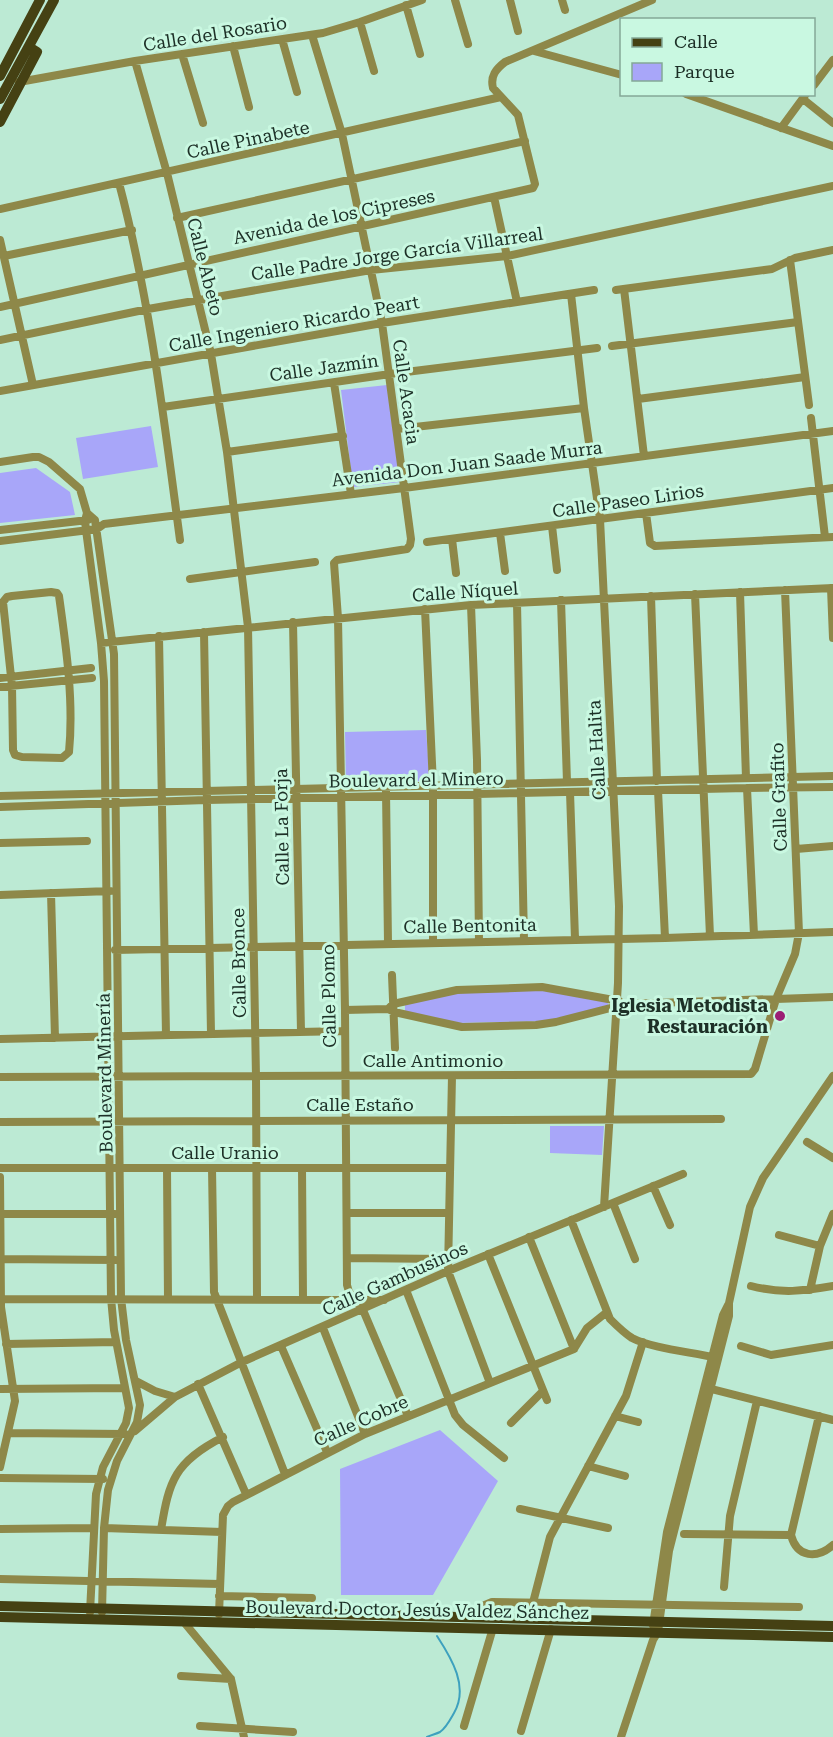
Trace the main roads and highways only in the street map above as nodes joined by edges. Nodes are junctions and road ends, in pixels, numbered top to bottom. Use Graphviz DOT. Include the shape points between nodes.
graph roads {
  1 [pos="40,0"];
  2 [pos="54,0"];
  3 [pos="29,47"];
  4 [pos="4,79"];
  5 [pos="0,99"];
  6 [pos="0,122"];
  7 [pos="0,1606"];
  8 [pos="90,1614"];
  9 [pos="102,1614"];
  10 [pos="219,1616"];
  11 [pos="0,1617"];
  12 [pos="458,1622"];
  13 [pos="833,1626"];
  14 [pos="655,1629"];
  15 [pos="833,1637"];
  1 -- 4 [label="main road"];
  2 -- 3 [label="main road"];
  3 -- 4 [label="main road"];
  3 -- 6 [label="main road" via="38,52"];
  4 -- 5 [label="main road"];
  7 -- 8 [label="main road, Boulevard Doctor Jesús Valdez Sánchez"];
  8 -- 9 [label="main road, Boulevard Doctor Jesús Valdez Sánchez"];
  8 -- 11 [label="main road, Boulevard Doctor Jesús Valdez Sánchez"];
  9 -- 10 [label="main road, Boulevard Doctor Jesús Valdez Sánchez"];
  9 -- 10 [label="main road, Boulevard Doctor Jesús Valdez Sánchez" via="183,1621"];
  10 -- 12 [label="main road, Boulevard Doctor Jesús Valdez Sánchez"];
  12 -- 14 [label="main road, Boulevard Doctor Jesús Valdez Sánchez" via="493,1628"];
  12 -- 14 [label="main road, Boulevard Doctor Jesús Valdez Sánchez" via="477,1617 529,1618"];
  13 -- 14 [label="main road, Boulevard Doctor Jesús Valdez Sánchez"];
  14 -- 15 [label="main road, Boulevard Doctor Jesús Valdez Sánchez"];
}
